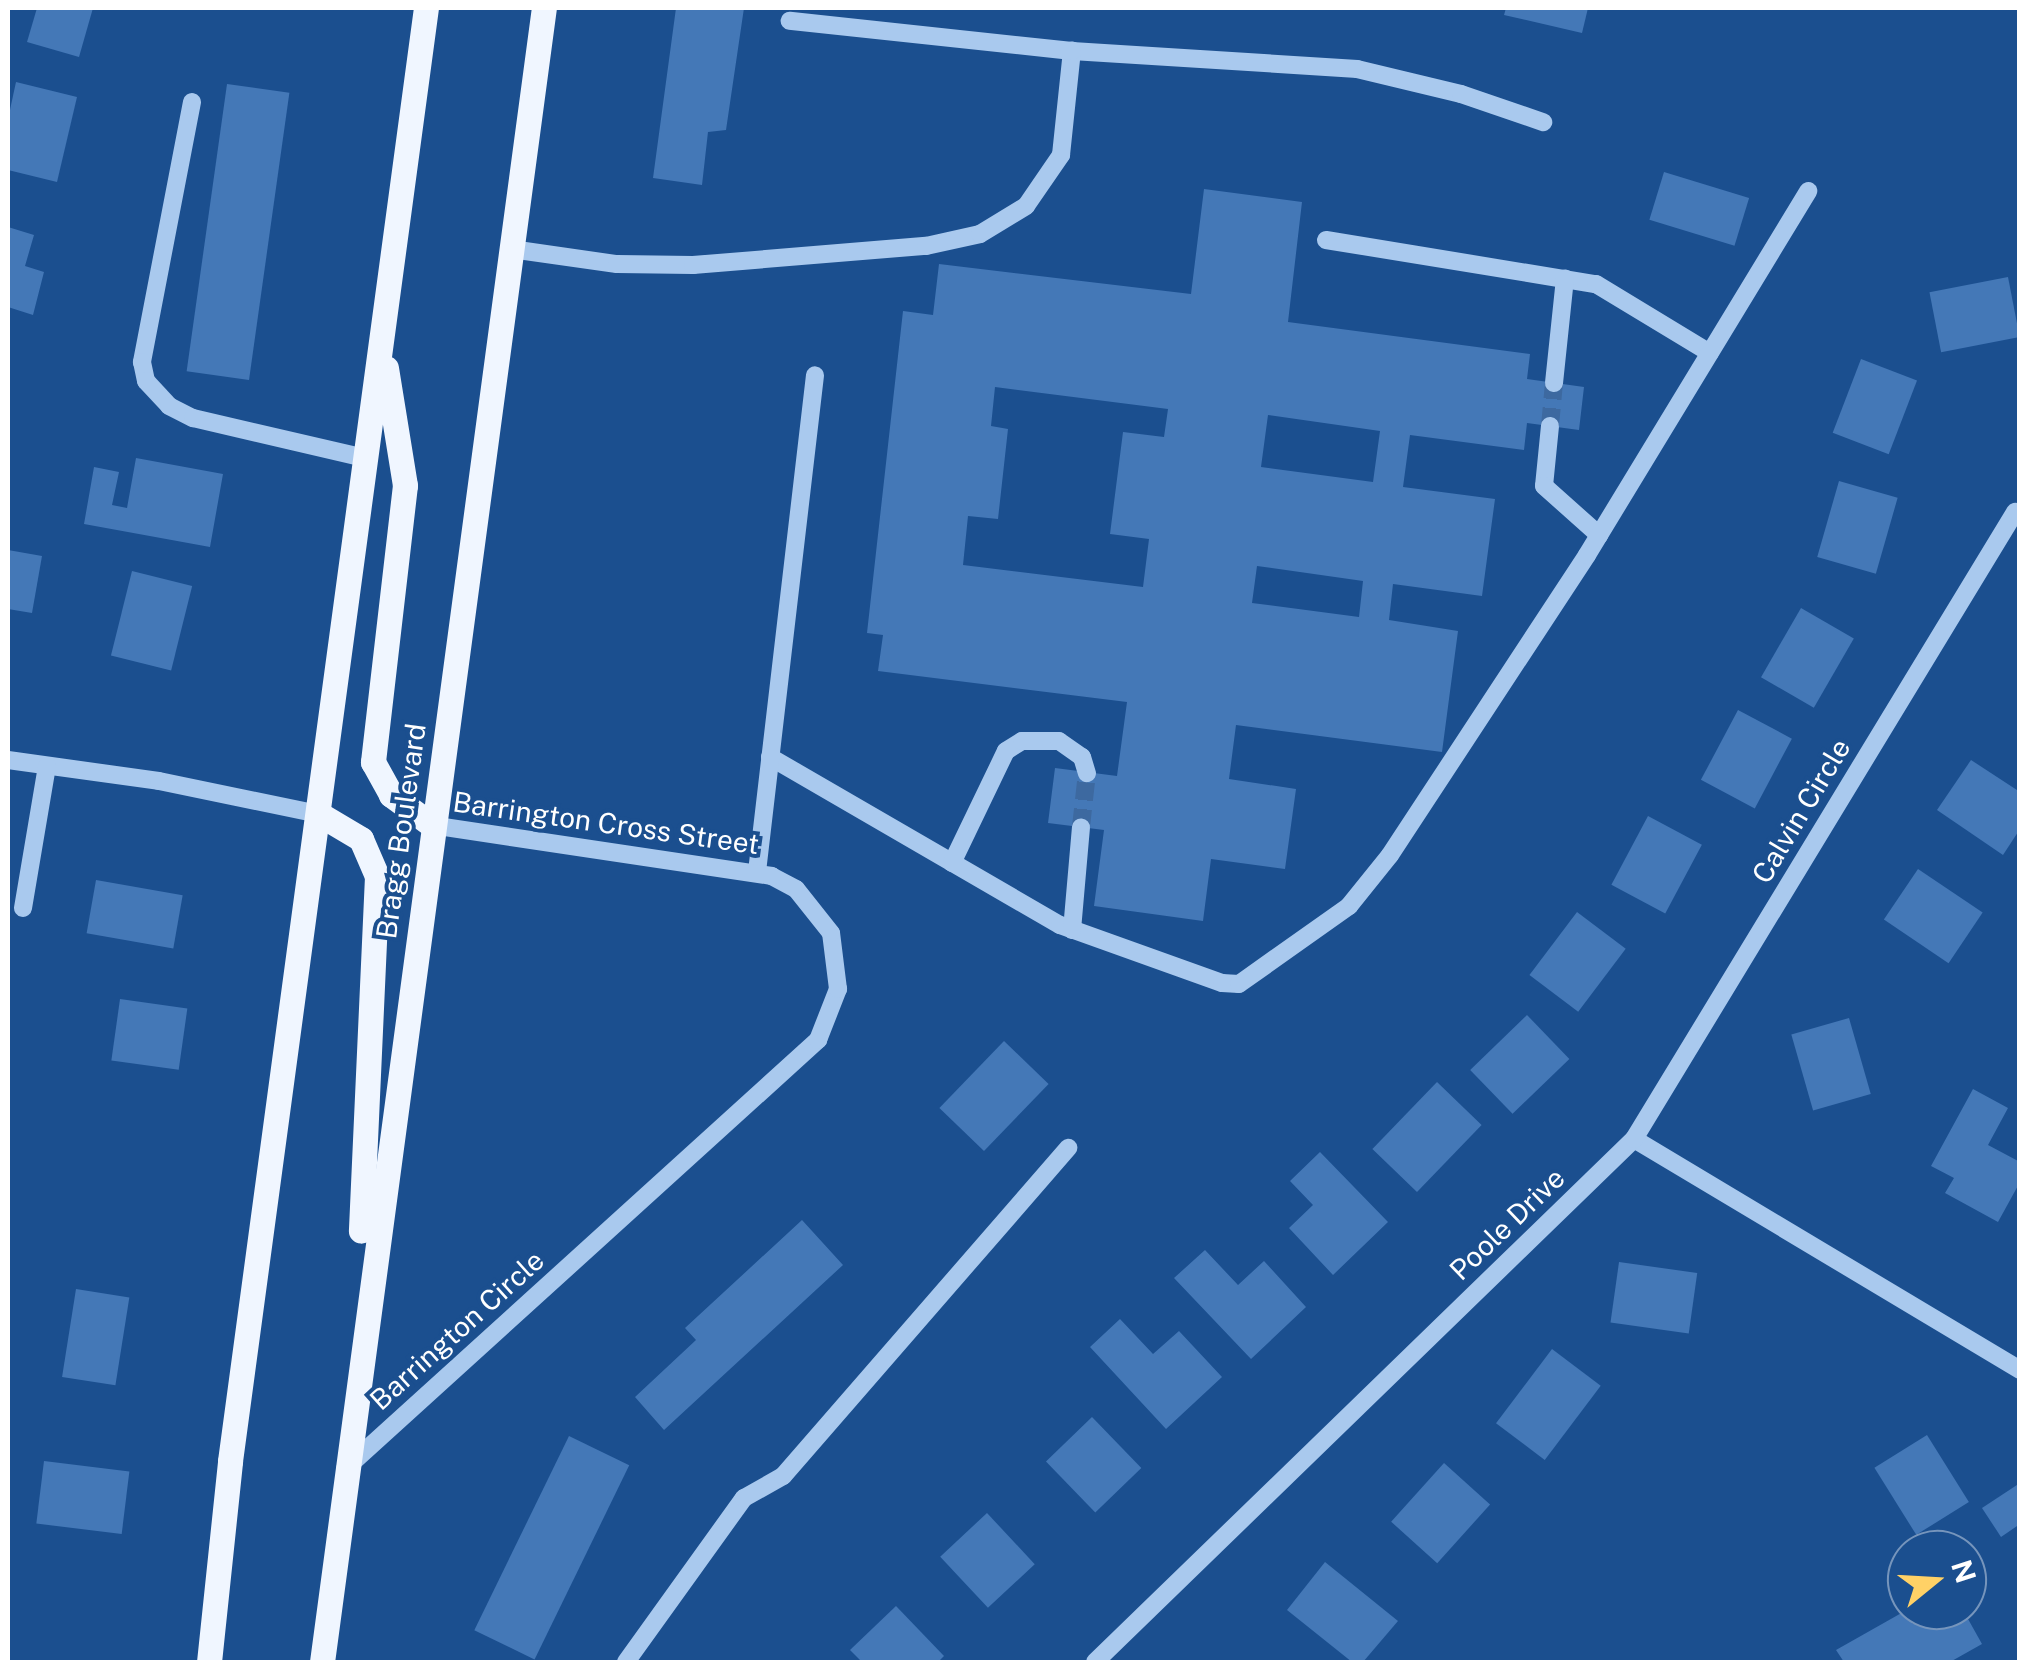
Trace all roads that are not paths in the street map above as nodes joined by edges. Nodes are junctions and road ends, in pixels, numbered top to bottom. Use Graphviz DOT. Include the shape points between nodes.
graph roads {
  1 [pos="426,8"];
  2 [pos="544,8"];
  3 [pos="790,21"];
  4 [pos="1072,50"];
  5 [pos="192,102"];
  6 [pos="1543,122"];
  7 [pos="1808,190"];
  8 [pos="1326,240"];
  9 [pos="511,249"];
  10 [pos="1565,279"];
  11 [pos="383,346"];
  12 [pos="1710,354"];
  13 [pos="815,375"];
  14 [pos="1554,383"];
  15 [pos="1550,426"];
  16 [pos="366,458"];
  17 [pos="2015,512"];
  18 [pos="1600,535"];
  19 [pos="770,757"];
  20 [pos="8,760"];
  21 [pos="47,766"];
  22 [pos="1087,772"];
  23 [pos="318,814"];
  24 [pos="432,825"];
  25 [pos="1081,828"];
  26 [pos="952,863"];
  27 [pos="757,872"];
  28 [pos="23,908"];
  29 [pos="1072,930"];
  30 [pos="1634,1139"];
  31 [pos="1068,1148"];
  32 [pos="607,1229"];
  33 [pos="2020,1370"];
  34 [pos="355,1385"];
  35 [pos="343,1471"];
  36 [pos="209,1662"];
  37 [pos="322,1662"];
  38 [pos="626,1662"];
  39 [pos="1095,1662"];
  1 -- 11 [label="main road"];
  2 -- 9 [label="main road, Bragg Boulevard"];
  3 -- 4 [label="street"];
  4 -- 6 [label="street" via="1356,69"];
  4 -- 9 [label="street" via="1062,154 1026,206 980,234 834,258 693,266"];
  5 -- 16 [label="street" via="142,362 146,382 169,406 194,418"];
  7 -- 12 [label="street"];
  8 -- 10 [label="street"];
  9 -- 24 [label="main road, Bragg Boulevard"];
  10 -- 12 [label="street" via="1596,284"];
  10 -- 14 [label="street"];
  11 -- 16 [label="main road"];
  11 -- 24 [label="main road" via="405,485 372,762 391,795"];
  12 -- 18 [label="street"];
  13 -- 19 [label="street"];
  15 -- 18 [label="street" via="1544,486"];
  16 -- 23 [label="main road"];
  17 -- 30 [label="street, Calvin Circle"];
  18 -- 29 [label="street" via="1390,854 1335,916 1239,984 1222,984"];
  19 -- 26 [label="street"];
  19 -- 27 [label="street"];
  20 -- 21 [label="street"];
  21 -- 23 [label="street"];
  21 -- 28 [label="street"];
  22 -- 26 [label="street" via="1082,757 1059,741 1022,740 1006,750"];
  23 -- 34 [label="main road" via="361,840 376,876"];
  23 -- 36 [label="main road"];
  24 -- 27 [label="street, Barrington Cross Street"];
  24 -- 34 [label="main road, Bragg Boulevard"];
  25 -- 29 [label="street"];
  26 -- 29 [label="street"];
  27 -- 32 [label="street, Barrington Cross Street" via="796,889 830,934 838,960 832,1015 818,1040"];
  30 -- 33 [label="street"];
  30 -- 39 [label="street, Poole Drive"];
  31 -- 38 [label="street" via="783,1476 744,1498"];
  32 -- 35 [label="street, Barrington Circle"];
  34 -- 35 [label="main road, Bragg Boulevard"];
  35 -- 37 [label="main road, Bragg Boulevard"];
}
